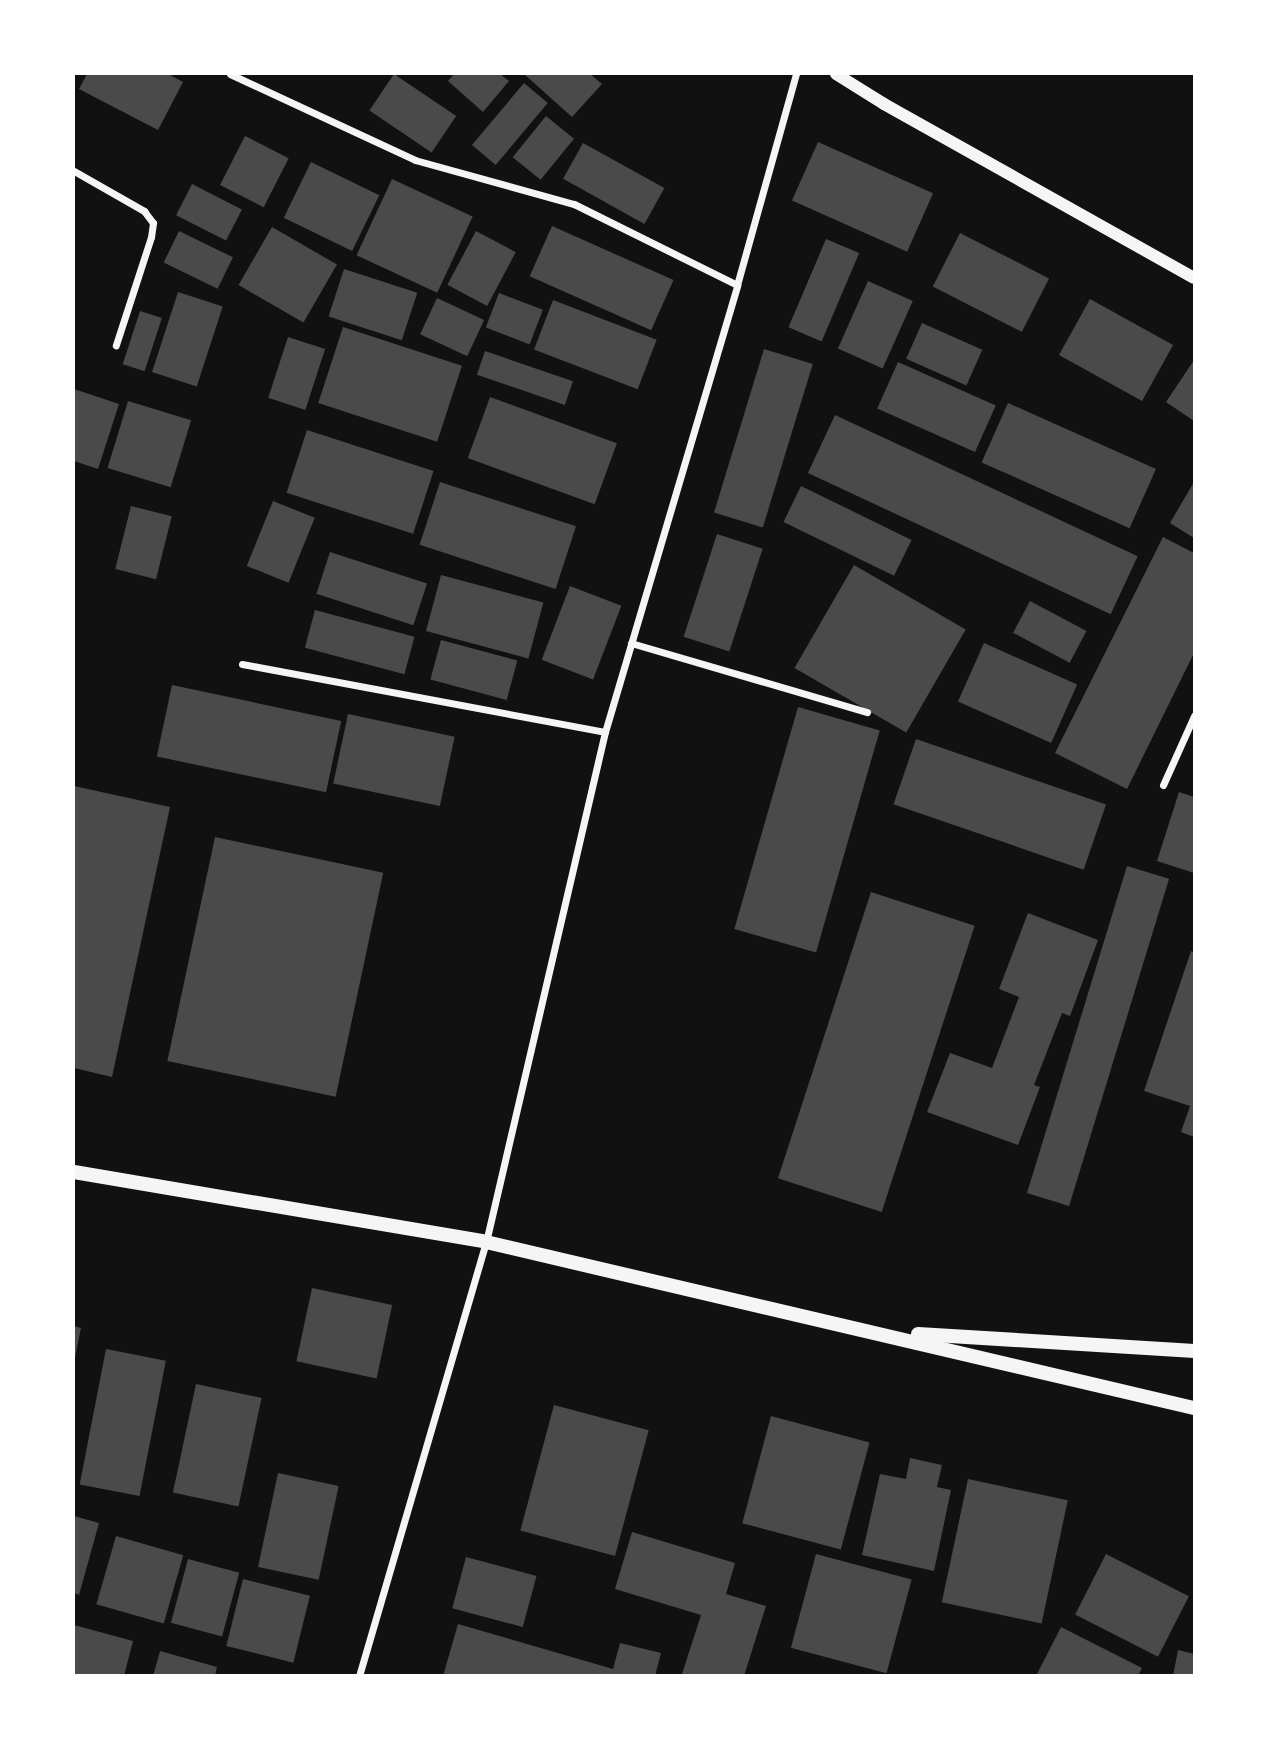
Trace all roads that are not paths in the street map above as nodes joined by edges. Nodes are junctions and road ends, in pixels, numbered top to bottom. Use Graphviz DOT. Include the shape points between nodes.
graph roads {
  1 [pos="230,74"];
  2 [pos="796,74"];
  3 [pos="836,74"];
  4 [pos="74,171"];
  5 [pos="1195,278"];
  6 [pos="737,285"];
  7 [pos="116,345"];
  8 [pos="631,643"];
  9 [pos="242,664"];
  10 [pos="867,712"];
  11 [pos="1195,716"];
  12 [pos="605,732"];
  13 [pos="1163,785"];
  14 [pos="74,1172"];
  15 [pos="486,1242"];
  16 [pos="882,1332"];
  17 [pos="1195,1350"];
  18 [pos="1195,1408"];
  19 [pos="359,1675"];
  1 -- 6 [label="street" via="415,160 574,204"];
  2 -- 6 [label="street"];
  3 -- 5 [label="street"];
  4 -- 7 [label="street" via="144,211 153,223"];
  6 -- 8 [label="street"];
  8 -- 10 [label="street"];
  8 -- 12 [label="street"];
  9 -- 12 [label="street"];
  11 -- 13 [label="street"];
  12 -- 15 [label="street"];
  14 -- 15 [label="main road"];
  15 -- 16 [label="main road" via="828,1324"];
  15 -- 19 [label="street"];
  16 -- 17 [label="main road"];
  16 -- 18 [label="main road"];
}
